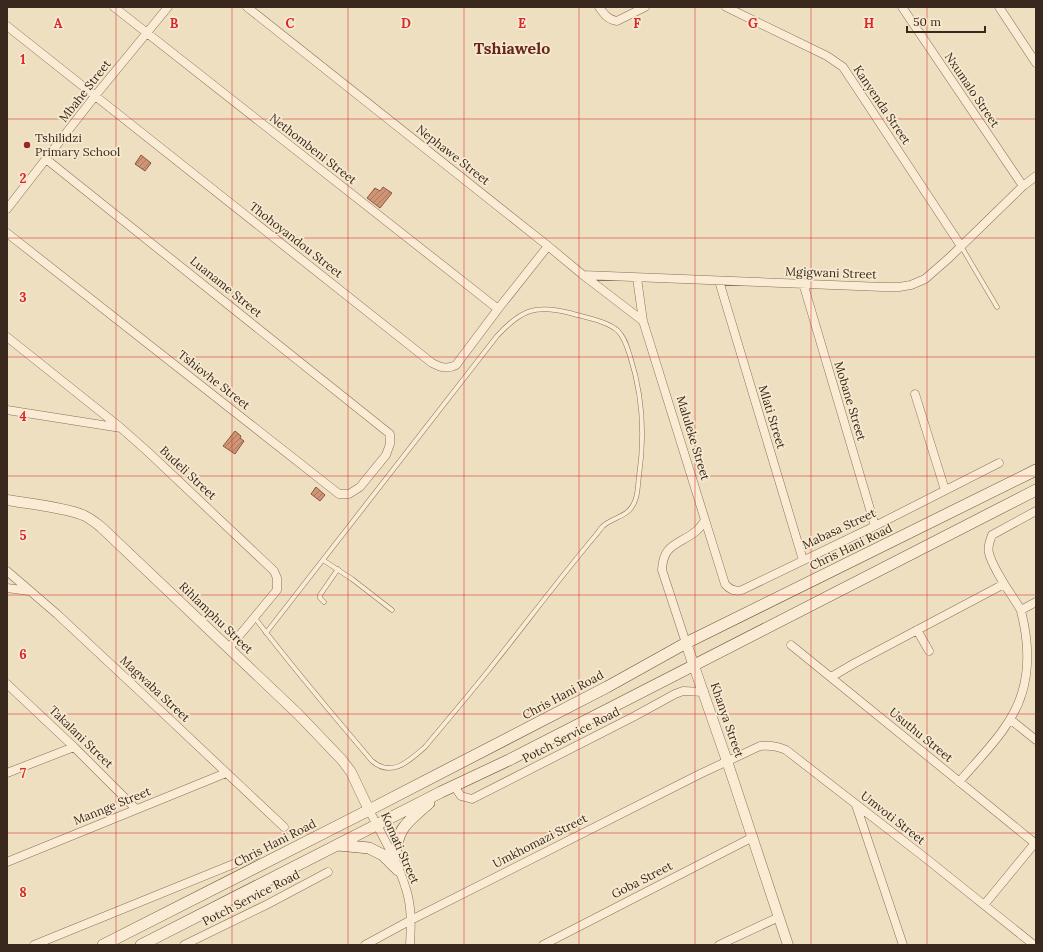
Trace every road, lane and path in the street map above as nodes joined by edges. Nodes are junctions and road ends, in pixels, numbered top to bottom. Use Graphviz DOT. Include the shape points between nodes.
graph roads {
  1 [pos="114,7"];
  2 [pos="168,7"];
  3 [pos="247,7"];
  4 [pos="599,7"];
  5 [pos="645,7"];
  6 [pos="726,7"];
  7 [pos="902,7"];
  8 [pos="999,7"];
  9 [pos="7,26"];
  10 [pos="147,33"];
  11 [pos="1036,63"];
  12 [pos="95,96"];
  13 [pos="46,159"];
  14 [pos="1036,176"];
  15 [pos="1023,186"];
  16 [pos="7,209"];
  17 [pos="7,233"];
  18 [pos="548,246"];
  19 [pos="961,246"];
  20 [pos="583,276"];
  21 [pos="638,278"];
  22 [pos="719,281"];
  23 [pos="802,283"];
  24 [pos="997,307"];
  25 [pos="498,309"];
  26 [pos="644,321"];
  27 [pos="7,337"];
  28 [pos="915,394"];
  29 [pos="7,410"];
  30 [pos="121,428"];
  31 [pos="390,434"];
  32 [pos="999,463"];
  33 [pos="1036,470"];
  34 [pos="945,490"];
  35 [pos="1036,490"];
  36 [pos="7,500"];
  37 [pos="1036,510"];
  38 [pos="705,520"];
  39 [pos="875,526"];
  40 [pos="323,560"];
  41 [pos="803,560"];
  42 [pos="338,569"];
  43 [pos="7,571"];
  44 [pos="1004,584"];
  45 [pos="7,588"];
  46 [pos="742,590"];
  47 [pos="29,591"];
  48 [pos="324,602"];
  49 [pos="1036,602"];
  50 [pos="392,610"];
  51 [pos="1021,610"];
  52 [pos="254,618"];
  53 [pos="917,630"];
  54 [pos="266,633"];
  55 [pos="686,643"];
  56 [pos="791,645"];
  57 [pos="229,648"];
  58 [pos="929,651"];
  59 [pos="694,665"];
  60 [pos="831,677"];
  61 [pos="7,684"];
  62 [pos="704,692"];
  63 [pos="1011,720"];
  64 [pos="1036,740"];
  65 [pos="74,747"];
  66 [pos="727,761"];
  67 [pos="7,773"];
  68 [pos="226,773"];
  69 [pos="959,782"];
  70 [pos="454,786"];
  71 [pos="441,792"];
  72 [pos="856,804"];
  73 [pos="136,809"];
  74 [pos="369,810"];
  75 [pos="377,825"];
  76 [pos="284,827"];
  77 [pos="753,837"];
  78 [pos="1035,843"];
  79 [pos="338,845"];
  80 [pos="256,855"];
  81 [pos="7,862"];
  82 [pos="396,865"];
  83 [pos="328,872"];
  84 [pos="984,905"];
  85 [pos="778,917"];
  86 [pos="411,920"];
  87 [pos="34,945"];
  88 [pos="103,945"];
  89 [pos="141,945"];
  90 [pos="184,945"];
  91 [pos="365,945"];
  92 [pos="410,945"];
  93 [pos="543,945"];
  94 [pos="720,945"];
  95 [pos="788,945"];
  96 [pos="903,945"];
  97 [pos="1034,945"];
  1 -- 10 [label="street, Nethombeni Street"];
  2 -- 10 [label="street, Mbahe Street"];
  3 -- 18 [label="street, Nephawe Street"];
  4 -- 5 [label="street" via="606,16 617,21"];
  6 -- 19 [label="street, Kanyenda Street" via="827,56 843,67"];
  7 -- 15 [label="street, Nxumalo Street"];
  8 -- 11 [label="street"];
  9 -- 12 [label="street, Thohoyandou Street"];
  10 -- 12 [label="street, Mbahe Street"];
  10 -- 25 [label="street, Nethombeni Street"];
  12 -- 13 [label="street, Mbahe Street"];
  12 -- 25 [label="street, Thohoyandou Street" via="432,363 444,368 456,365"];
  13 -- 16 [label="street, Mbahe Street"];
  13 -- 31 [label="street, Luaname Street"];
  14 -- 15 [label="street, Mgigwani Street"];
  15 -- 19 [label="street, Mgigwani Street"];
  17 -- 31 [label="street, Tshiovhe Street" via="339,494 348,494 360,487 386,455"];
  18 -- 20 [label="street, Nephawe Street"];
  18 -- 25 [label="street, Thohoyandou Street"];
  19 -- 23 [label="street, Mgigwani Street" via="925,279 911,285 883,287"];
  19 -- 24 [label="lane"];
  20 -- 21 [label="street, Mgigwani Street"];
  20 -- 26 [label="street, Nephawe Street"];
  21 -- 22 [label="street, Mgigwani Street"];
  21 -- 26 [label="street, Maluleke Street"];
  22 -- 23 [label="street, Mgigwani Street"];
  22 -- 41 [label="street, Mlati Street"];
  23 -- 39 [label="street, Mobane Street"];
  26 -- 38 [label="street, Maluleke Street"];
  27 -- 30 [label="street, Budeli Street"];
  28 -- 34 [label="street"];
  29 -- 30 [label="street"];
  30 -- 52 [label="street, Budeli Street" via="274,571 277,590"];
  32 -- 34 [label="street, Mabasa Street"];
  33 -- 55 [label="main road, Chris Hani Road"];
  34 -- 39 [label="street, Mabasa Street"];
  35 -- 59 [label="main road"];
  36 -- 57 [label="street, Rihlamphu Street" via="59,508 82,514 90,519"];
  37 -- 44 [label="street" via="992,535 989,553"];
  38 -- 46 [label="street, Maluleke Street" via="725,584 734,590"];
  38 -- 55 [label="street, Khanya Street" via="695,532 667,551 662,563 662,570"];
  39 -- 41 [label="street, Mabasa Street"];
  40 -- 42 [label="lane"];
  40 -- 54 [label="lane"];
  40 -- 54 [label="lane" via="509,323 526,312 537,309 563,311 609,325 625,340 637,377 641,405 642,448 636,498 632,508 603,526 425,747 412,758 388,769 379,767 299,676"];
  41 -- 46 [label="street, Mabasa Street"];
  42 -- 48 [label="lane" via="321,593"];
  42 -- 50 [label="lane"];
  43 -- 47 [label="street, Magwaba Street"];
  44 -- 51 [label="street"];
  44 -- 53 [label="street"];
  45 -- 47 [label="street"];
  47 -- 68 [label="street, Magwaba Street"];
  49 -- 51 [label="street"];
  51 -- 63 [label="street" via="1027,646 1026,675 1022,694"];
  52 -- 54 [label="lane"];
  52 -- 57 [label="street, Budeli Street"];
  53 -- 58 [label="street"];
  53 -- 60 [label="street"];
  55 -- 59 [label="street, Khanya Street"];
  55 -- 74 [label="main road, Chris Hani Road"];
  56 -- 60 [label="street, Usuthu Street"];
  57 -- 74 [label="street, Rihlamphu Street" via="342,760 351,772"];
  59 -- 62 [label="street, Khanya Street"];
  59 -- 70 [label="main road"];
  60 -- 69 [label="street, Usuthu Street"];
  61 -- 65 [label="street, Takalani Street"];
  62 -- 66 [label="street, Khanya Street"];
  62 -- 70 [label="street, Potch Service Road" via="683,691 675,694 633,718 472,799 461,796"];
  63 -- 64 [label="street"];
  63 -- 69 [label="street"];
  65 -- 67 [label="street"];
  65 -- 73 [label="street, Takalani Street"];
  66 -- 72 [label="street, Umvoti Street" via="760,746 781,747"];
  66 -- 77 [label="street, Khanya Street"];
  66 -- 86 [label="street, Umkhomazi Street"];
  68 -- 73 [label="street, Mannge Street"];
  68 -- 76 [label="street, Magwaba Street"];
  69 -- 78 [label="street, Usuthu Street"];
  70 -- 71 [label="main road"];
  71 -- 75 [label="main road"];
  71 -- 82 [label="main road" via="405,823 396,846"];
  72 -- 84 [label="street, Umvoti Street"];
  72 -- 96 [label="street"];
  73 -- 81 [label="street, Mannge Street"];
  74 -- 75 [label="street, Komati Street"];
  74 -- 88 [label="main road, Chris Hani Road"];
  75 -- 79 [label="main road"];
  75 -- 82 [label="street, Komati Street"];
  77 -- 85 [label="street, Khanya Street"];
  77 -- 93 [label="street, Goba Street"];
  78 -- 84 [label="street"];
  79 -- 82 [label="main road" via="368,848 383,854"];
  79 -- 89 [label="main road"];
  80 -- 87 [label="street, Chris Hani Road"];
  82 -- 86 [label="street, Komati Street" via="406,890"];
  83 -- 90 [label="street, Potch Service Road"];
  84 -- 97 [label="street, Umvoti Street"];
  85 -- 94 [label="street"];
  85 -- 95 [label="street, Khanya Street"];
  86 -- 91 [label="street, Umkhomazi Street"];
  86 -- 92 [label="street, Komati Street"];
}
